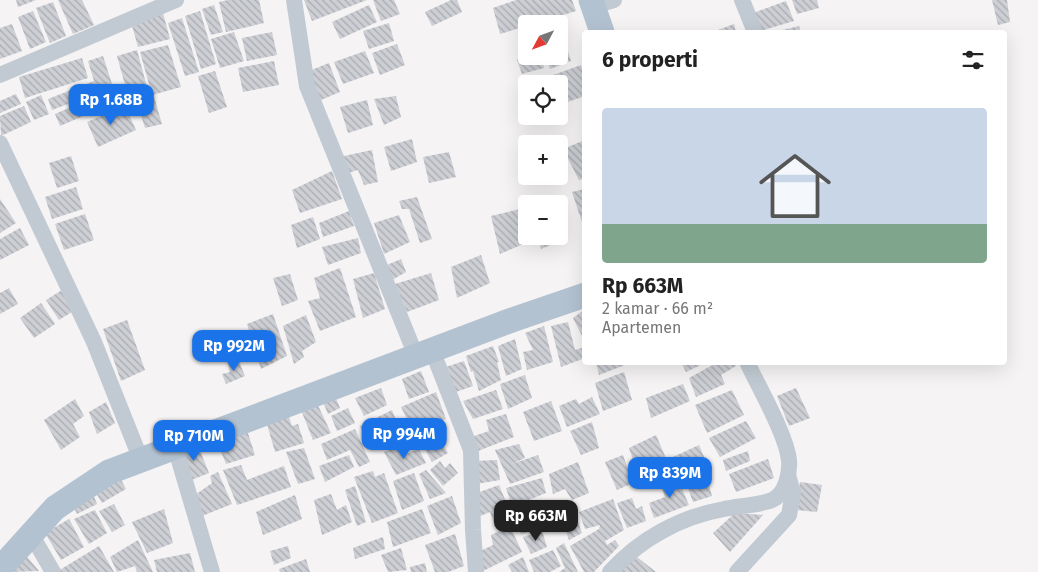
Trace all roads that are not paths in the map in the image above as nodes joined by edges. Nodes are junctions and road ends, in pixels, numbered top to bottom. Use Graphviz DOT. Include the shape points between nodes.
graph roads {
  1 [pos="176,0"];
  2 [pos="294,0"];
  3 [pos="742,0"];
  4 [pos="599,2"];
  5 [pos="158,4"];
  6 [pos="602,30"];
  7 [pos="754,30"];
  8 [pos="0,75"];
  9 [pos="0,143"];
  10 [pos="582,296"];
  11 [pos="424,353"];
  12 [pos="748,365"];
  13 [pos="174,447"];
  14 [pos="141,460"];
  15 [pos="788,475"];
  16 [pos="31,534"];
  17 [pos="0,569"];
  18 [pos="53,572"];
  19 [pos="212,572"];
  20 [pos="476,572"];
  21 [pos="610,572"];
  22 [pos="737,572"];
  1 -- 5 [label="street"];
  2 -- 11 [label="street" via="307,86"];
  3 -- 7 [label="street"];
  4 -- 6 [label="main road"];
  5 -- 8 [label="street"];
  9 -- 14 [label="street" via="94,342"];
  10 -- 11 [label="main road"];
  11 -- 13 [label="main road"];
  11 -- 20 [label="street" via="471,450"];
  12 -- 15 [label="street" via="780,434 789,459"];
  13 -- 14 [label="main road"];
  13 -- 19 [label="street"];
  14 -- 16 [label="main road" via="108,472 79,491 55,508"];
  15 -- 21 [label="street" via="784,489 773,500 701,513 675,522 644,542"];
  15 -- 22 [label="street" via="793,493 789,515"];
  16 -- 17 [label="main road"];
  16 -- 18 [label="street"];
}
